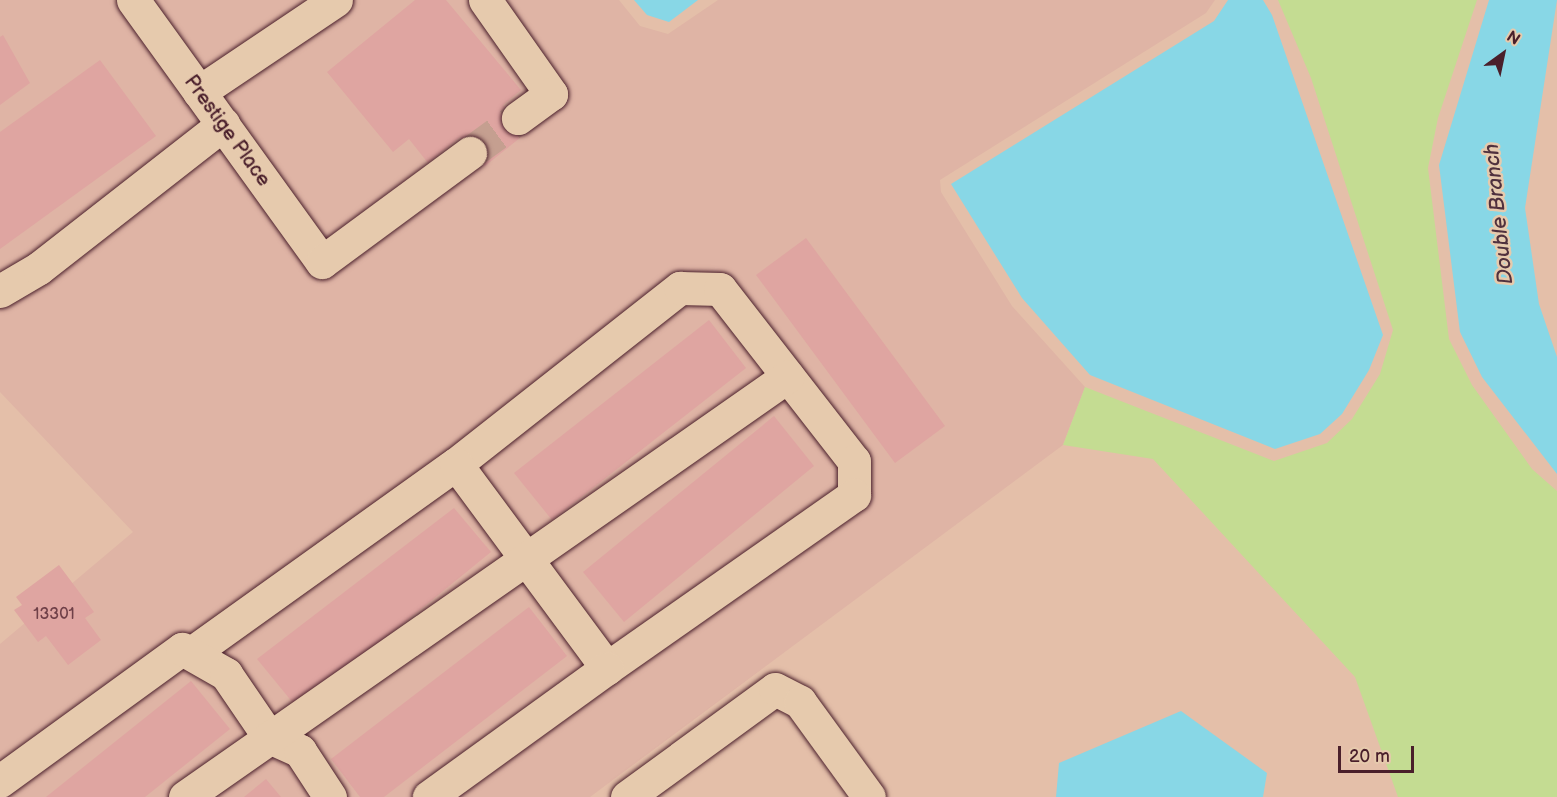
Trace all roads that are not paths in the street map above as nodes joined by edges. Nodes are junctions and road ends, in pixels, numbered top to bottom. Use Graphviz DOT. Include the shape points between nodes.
graph roads {
  1 [pos="132,0"];
  2 [pos="336,0"];
  3 [pos="485,0"];
  4 [pos="199,92"];
  5 [pos="518,118"];
  6 [pos="223,124"];
  7 [pos="470,153"];
  8 [pos="0,291"];
  9 [pos="788,376"];
  10 [pos="456,464"];
  11 [pos="528,561"];
  12 [pos="193,652"];
  13 [pos="607,668"];
  14 [pos="269,737"];
  15 [pos="0,781"];
  16 [pos="185,797"];
  17 [pos="330,797"];
  18 [pos="429,797"];
  19 [pos="627,797"];
  20 [pos="869,797"];
  1 -- 4 [label="street, Prestige Place"];
  2 -- 4 [label="street"];
  3 -- 5 [label="street" via="550,94"];
  4 -- 6 [label="street, Prestige Place"];
  6 -- 7 [label="street, Prestige Place" via="322,262"];
  6 -- 8 [label="street" via="39,268"];
  9 -- 10 [label="street" via="720,288 680,288"];
  9 -- 11 [label="street"];
  9 -- 13 [label="street" via="854,461 854,495"];
  10 -- 11 [label="street"];
  10 -- 12 [label="street"];
  11 -- 13 [label="street"];
  11 -- 14 [label="street"];
  12 -- 14 [label="street" via="226,674"];
  12 -- 15 [label="street" via="182,649"];
  13 -- 18 [label="street"];
  14 -- 16 [label="street"];
  14 -- 17 [label="street" via="300,751"];
  19 -- 20 [label="street" via="775,689 800,702"];
}
